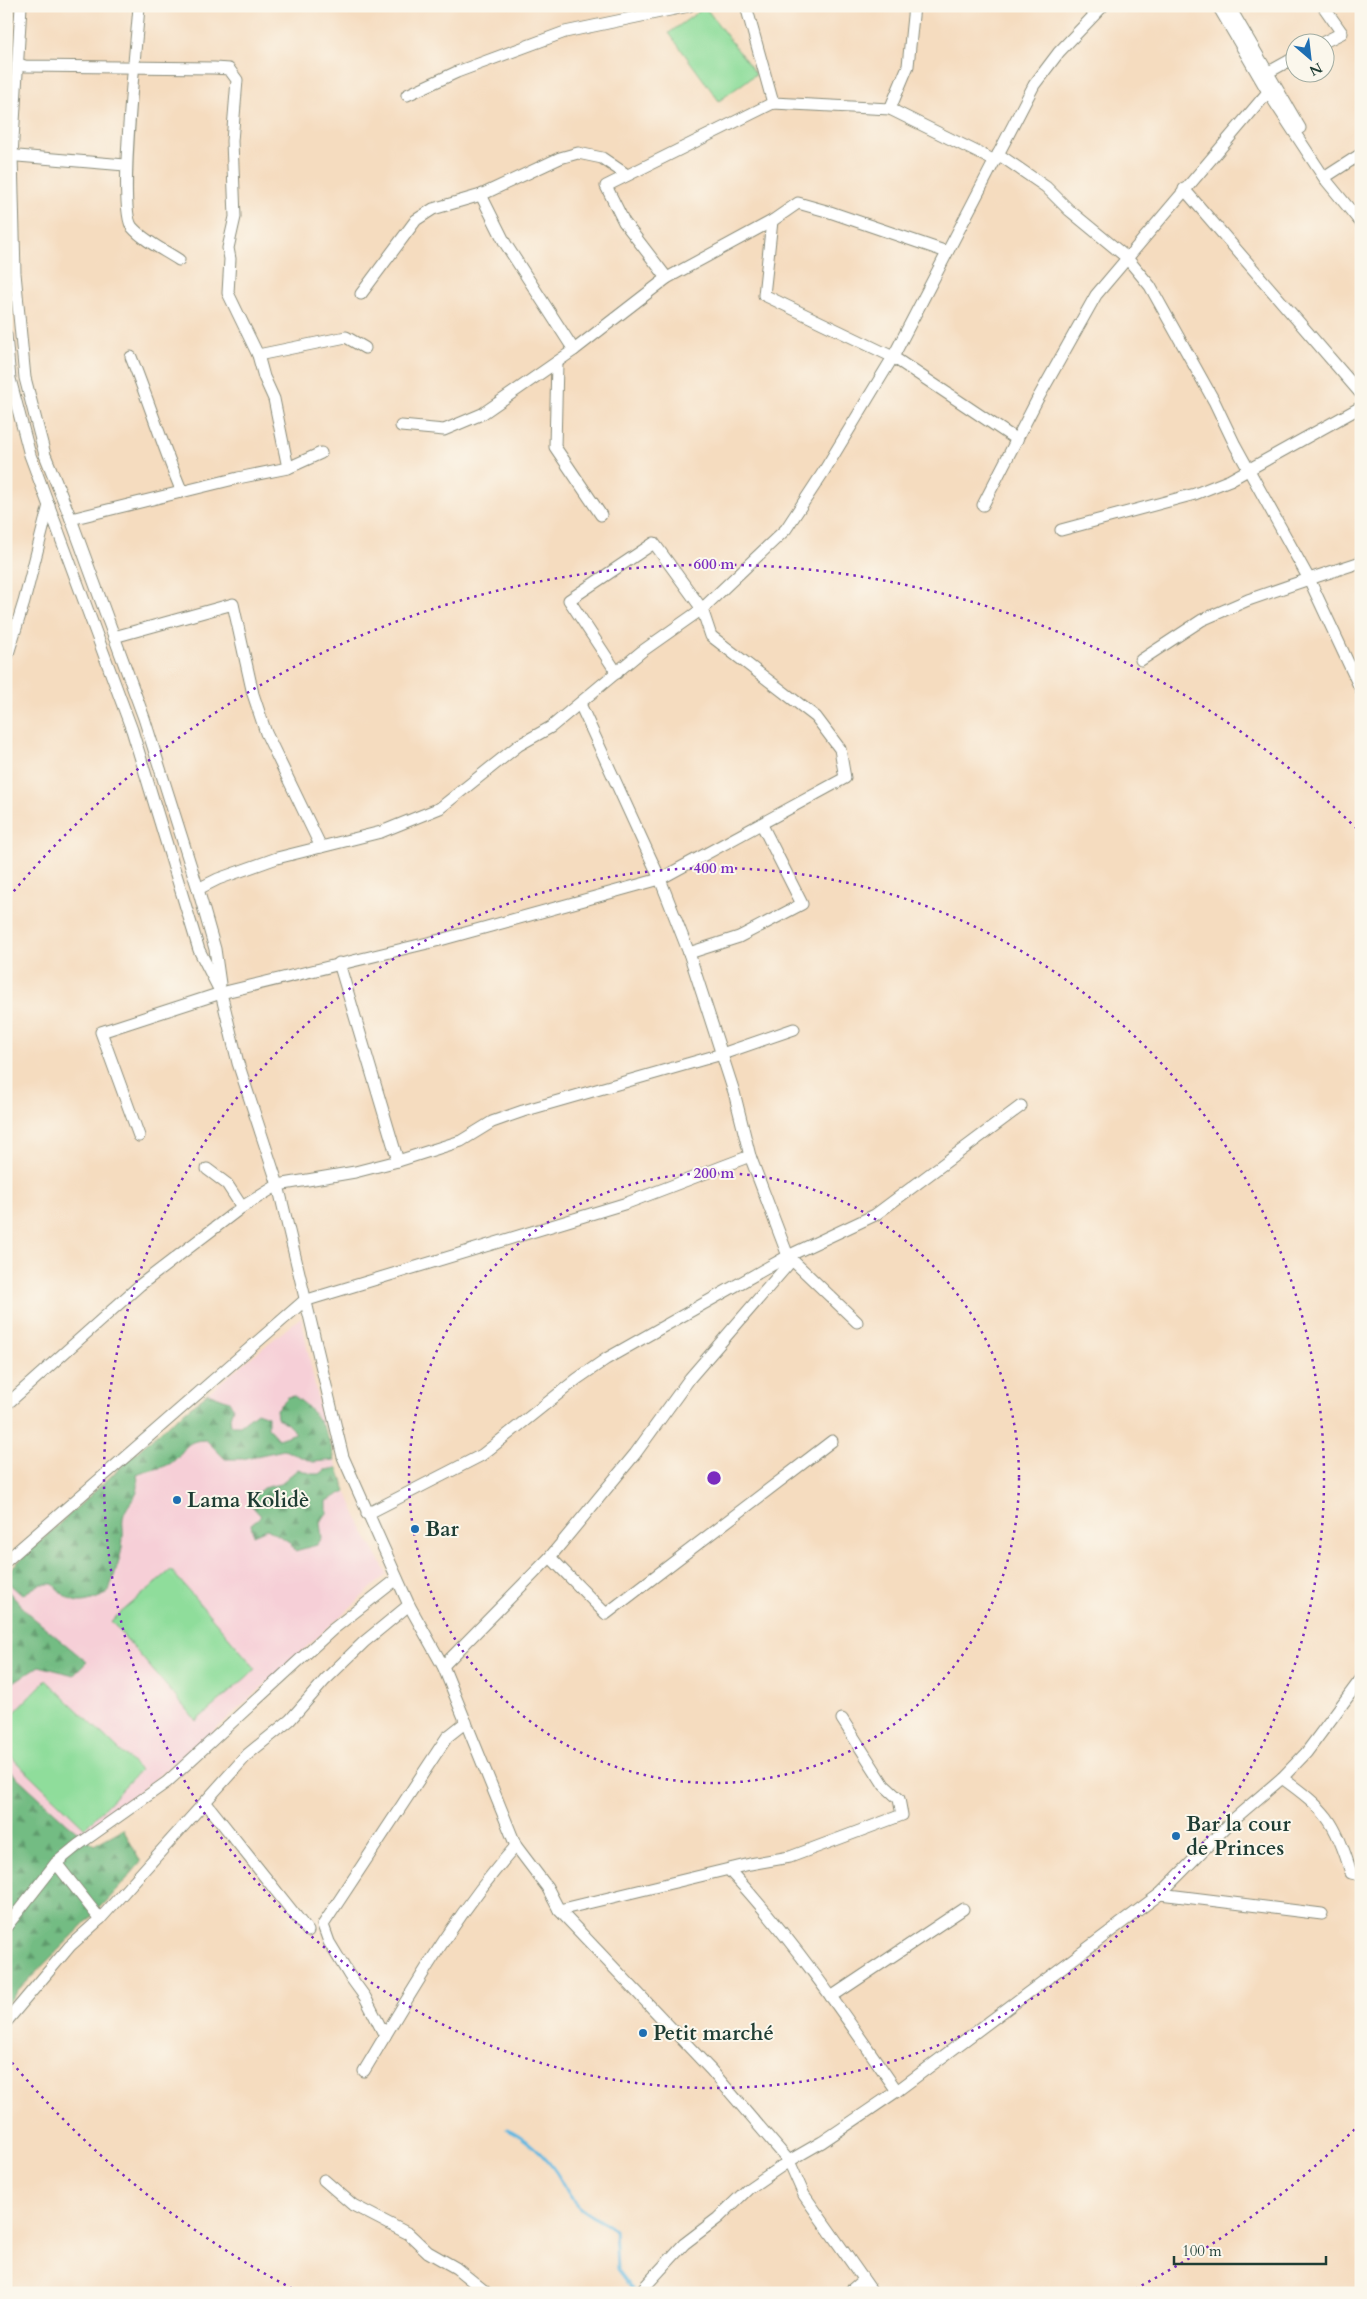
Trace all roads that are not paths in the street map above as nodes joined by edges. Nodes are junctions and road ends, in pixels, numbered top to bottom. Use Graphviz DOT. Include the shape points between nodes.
graph roads {
  1 [pos="7,6"];
  2 [pos="21,6"];
  3 [pos="139,6"];
  4 [pos="689,6"];
  5 [pos="746,6"];
  6 [pos="914,6"];
  7 [pos="1103,6"];
  8 [pos="1218,6"];
  9 [pos="1229,6"];
  10 [pos="1323,6"];
  11 [pos="6,19"];
  12 [pos="1334,37"];
  13 [pos="18,64"];
  14 [pos="1284,64"];
  15 [pos="135,68"];
  16 [pos="1267,73"];
  17 [pos="1268,92"];
  18 [pos="407,95"];
  19 [pos="773,103"];
  20 [pos="890,109"];
  21 [pos="1361,154"];
  22 [pos="9,155"];
  23 [pos="996,158"];
  24 [pos="126,165"];
  25 [pos="1330,174"];
  26 [pos="627,175"];
  27 [pos="1184,189"];
  28 [pos="481,194"];
  29 [pos="1361,213"];
  30 [pos="772,221"];
  31 [pos="1361,223"];
  32 [pos="947,252"];
  33 [pos="1126,257"];
  34 [pos="179,260"];
  35 [pos="667,278"];
  36 [pos="361,294"];
  37 [pos="6,335"];
  38 [pos="365,348"];
  39 [pos="574,350"];
  40 [pos="258,355"];
  41 [pos="131,357"];
  42 [pos="893,357"];
  43 [pos="557,362"];
  44 [pos="8,379"];
  45 [pos="1361,394"];
  46 [pos="1361,407"];
  47 [pos="401,426"];
  48 [pos="1017,440"];
  49 [pos="321,453"];
  50 [pos="288,468"];
  51 [pos="1250,470"];
  52 [pos="182,492"];
  53 [pos="49,505"];
  54 [pos="983,505"];
  55 [pos="601,514"];
  56 [pos="71,519"];
  57 [pos="1061,530"];
  58 [pos="1361,562"];
  59 [pos="1309,579"];
  60 [pos="702,609"];
  61 [pos="114,637"];
  62 [pos="6,660"];
  63 [pos="1141,660"];
  64 [pos="616,673"];
  65 [pos="1361,690"];
  66 [pos="580,704"];
  67 [pos="762,825"];
  68 [pos="321,847"];
  69 [pos="660,879"];
  70 [pos="198,888"];
  71 [pos="689,953"];
  72 [pos="339,963"];
  73 [pos="221,993"];
  74 [pos="794,1029"];
  75 [pos="722,1054"];
  76 [pos="1021,1106"];
  77 [pos="139,1136"];
  78 [pos="750,1156"];
  79 [pos="398,1161"];
  80 [pos="207,1169"];
  81 [pos="278,1185"];
  82 [pos="242,1207"];
  83 [pos="790,1258"];
  84 [pos="304,1301"];
  85 [pos="857,1322"];
  86 [pos="6,1406"];
  87 [pos="832,1441"];
  88 [pos="367,1514"];
  89 [pos="8,1555"];
  90 [pos="550,1557"];
  91 [pos="397,1579"];
  92 [pos="409,1605"];
  93 [pos="443,1666"];
  94 [pos="1361,1679"];
  95 [pos="842,1719"];
  96 [pos="466,1722"];
  97 [pos="1282,1778"];
  98 [pos="206,1803"];
  99 [pos="516,1846"];
  100 [pos="56,1863"];
  101 [pos="729,1870"];
  102 [pos="1361,1875"];
  103 [pos="1160,1894"];
  104 [pos="963,1909"];
  105 [pos="559,1910"];
  106 [pos="1322,1914"];
  107 [pos="100,1919"];
  108 [pos="6,1926"];
  109 [pos="308,1931"];
  110 [pos="832,1997"];
  111 [pos="6,2022"];
  112 [pos="385,2036"];
  113 [pos="364,2071"];
  114 [pos="897,2091"];
  115 [pos="789,2161"];
  116 [pos="324,2180"];
  117 [pos="863,2280"];
  118 [pos="487,2293"];
  119 [pos="639,2293"];
  120 [pos="848,2293"];
  121 [pos="873,2293"];
  1 -- 11 [label="street"];
  2 -- 13 [label="street"];
  3 -- 15 [label="street"];
  4 -- 18 [label="street" via="565,32 457,72"];
  5 -- 19 [label="street"];
  6 -- 20 [label="street" via="908,66"];
  7 -- 23 [label="street" via="1034,84"];
  8 -- 17 [label="street"];
  9 -- 16 [label="street"];
  10 -- 12 [label="street" via="1342,33"];
  13 -- 15 [label="street"];
  13 -- 22 [label="street"];
  14 -- 16 [label="street"];
  15 -- 24 [label="street"];
  15 -- 40 [label="street" via="229,69 238,80 232,141 235,217 228,248 228,293"];
  16 -- 25 [label="street"];
  17 -- 27 [label="street"];
  17 -- 31 [label="street" via="1324,179"];
  19 -- 20 [label="street"];
  19 -- 26 [label="street"];
  20 -- 23 [label="street"];
  21 -- 25 [label="street"];
  22 -- 24 [label="street"];
  22 -- 56 [label="street" via="25,378 45,455"];
  23 -- 32 [label="street"];
  23 -- 33 [label="street" via="1046,187"];
  24 -- 34 [label="street" via="127,213 132,226"];
  25 -- 29 [label="street"];
  26 -- 28 [label="street" via="602,158 578,153"];
  26 -- 35 [label="street" via="606,186 624,222"];
  27 -- 33 [label="street"];
  27 -- 45 [label="street"];
  28 -- 36 [label="street" via="433,209 416,220"];
  28 -- 39 [label="street" via="505,244"];
  30 -- 32 [label="street" via="798,203"];
  30 -- 35 [label="street"];
  30 -- 42 [label="street" via="764,295"];
  32 -- 42 [label="street"];
  33 -- 48 [label="street" via="1096,295"];
  33 -- 51 [label="street" via="1150,286"];
  35 -- 39 [label="street"];
  37 -- 44 [label="street"];
  38 -- 40 [label="street" via="346,336"];
  39 -- 43 [label="street"];
  40 -- 50 [label="street" via="274,399"];
  41 -- 52 [label="street"];
  42 -- 48 [label="street"];
  42 -- 60 [label="street" via="786,529"];
  43 -- 47 [label="street" via="482,414 452,427 444,430"];
  43 -- 55 [label="street" via="555,447"];
  44 -- 53 [label="street" via="30,455"];
  46 -- 51 [label="street"];
  48 -- 54 [label="street"];
  49 -- 50 [label="street"];
  50 -- 52 [label="street"];
  51 -- 57 [label="street" via="1195,494"];
  51 -- 59 [label="street"];
  52 -- 56 [label="street"];
  53 -- 62 [label="street"];
  53 -- 73 [label="street" via="132,730 199,950"];
  56 -- 61 [label="street"];
  58 -- 59 [label="street"];
  59 -- 63 [label="street" via="1202,620"];
  59 -- 65 [label="street"];
  60 -- 64 [label="street"];
  60 -- 64 [label="street" via="654,543 569,600"];
  60 -- 67 [label="street" via="711,636 816,717 840,749 845,778"];
  61 -- 68 [label="street" via="233,604 253,694 266,733"];
  61 -- 70 [label="street" via="144,718"];
  64 -- 66 [label="street"];
  66 -- 68 [label="street" via="551,727 519,745 440,808 381,832"];
  66 -- 69 [label="street"];
  67 -- 69 [label="street"];
  67 -- 71 [label="street" via="802,904 739,937"];
  68 -- 70 [label="street" via="278,858"];
  69 -- 71 [label="street"];
  69 -- 72 [label="street" via="440,940"];
  70 -- 73 [label="street" via="215,949"];
  71 -- 75 [label="street"];
  72 -- 73 [label="street"];
  72 -- 79 [label="street"];
  73 -- 77 [label="street" via="101,1032"];
  73 -- 81 [label="street" via="238,1063"];
  74 -- 75 [label="street"];
  75 -- 78 [label="street"];
  75 -- 79 [label="street" via="523,1111 492,1122 461,1141"];
  76 -- 83 [label="street" via="875,1215"];
  78 -- 83 [label="street"];
  78 -- 84 [label="street" via="627,1203"];
  79 -- 81 [label="street"];
  80 -- 82 [label="street" via="227,1184"];
  81 -- 82 [label="street"];
  81 -- 84 [label="street"];
  82 -- 86 [label="street" via="140,1285"];
  83 -- 85 [label="street"];
  83 -- 88 [label="street" via="606,1359 482,1455"];
  83 -- 90 [label="street" via="690,1378 635,1454"];
  84 -- 88 [label="street" via="343,1457"];
  84 -- 89 [label="street"];
  87 -- 90 [label="street" via="606,1614"];
  88 -- 91 [label="street"];
  90 -- 93 [label="street"];
  91 -- 92 [label="street"];
  91 -- 100 [label="street" via="332,1630 167,1782"];
  92 -- 93 [label="street"];
  92 -- 98 [label="street" via="364,1642 290,1720 248,1754"];
  93 -- 96 [label="street"];
  94 -- 97 [label="street" via="1306,1753"];
  95 -- 101 [label="street" via="884,1785 899,1799 902,1814 790,1857"];
  96 -- 99 [label="street"];
  96 -- 112 [label="street" via="446,1737 323,1925 329,1942 365,1997"];
  97 -- 102 [label="street" via="1323,1810 1340,1837 1351,1873"];
  97 -- 103 [label="street" via="1234,1819"];
  98 -- 107 [label="street"];
  98 -- 109 [label="street"];
  99 -- 105 [label="street" via="547,1887"];
  99 -- 112 [label="street" via="486,1880 420,1975"];
  100 -- 107 [label="street"];
  100 -- 108 [label="street"];
  101 -- 105 [label="street"];
  101 -- 110 [label="street" via="769,1913"];
  103 -- 106 [label="street"];
  103 -- 114 [label="street"];
  104 -- 110 [label="street"];
  105 -- 115 [label="street" via="711,2070"];
  107 -- 111 [label="street" via="70,1946"];
  110 -- 114 [label="street"];
  112 -- 113 [label="street"];
  114 -- 115 [label="street"];
  115 -- 117 [label="street" via="804,2195"];
  115 -- 119 [label="street" via="748,2189 684,2244"];
  116 -- 118 [label="street" via="353,2205 409,2234 428,2252 456,2268"];
  117 -- 120 [label="street"];
  117 -- 121 [label="street"];
}
